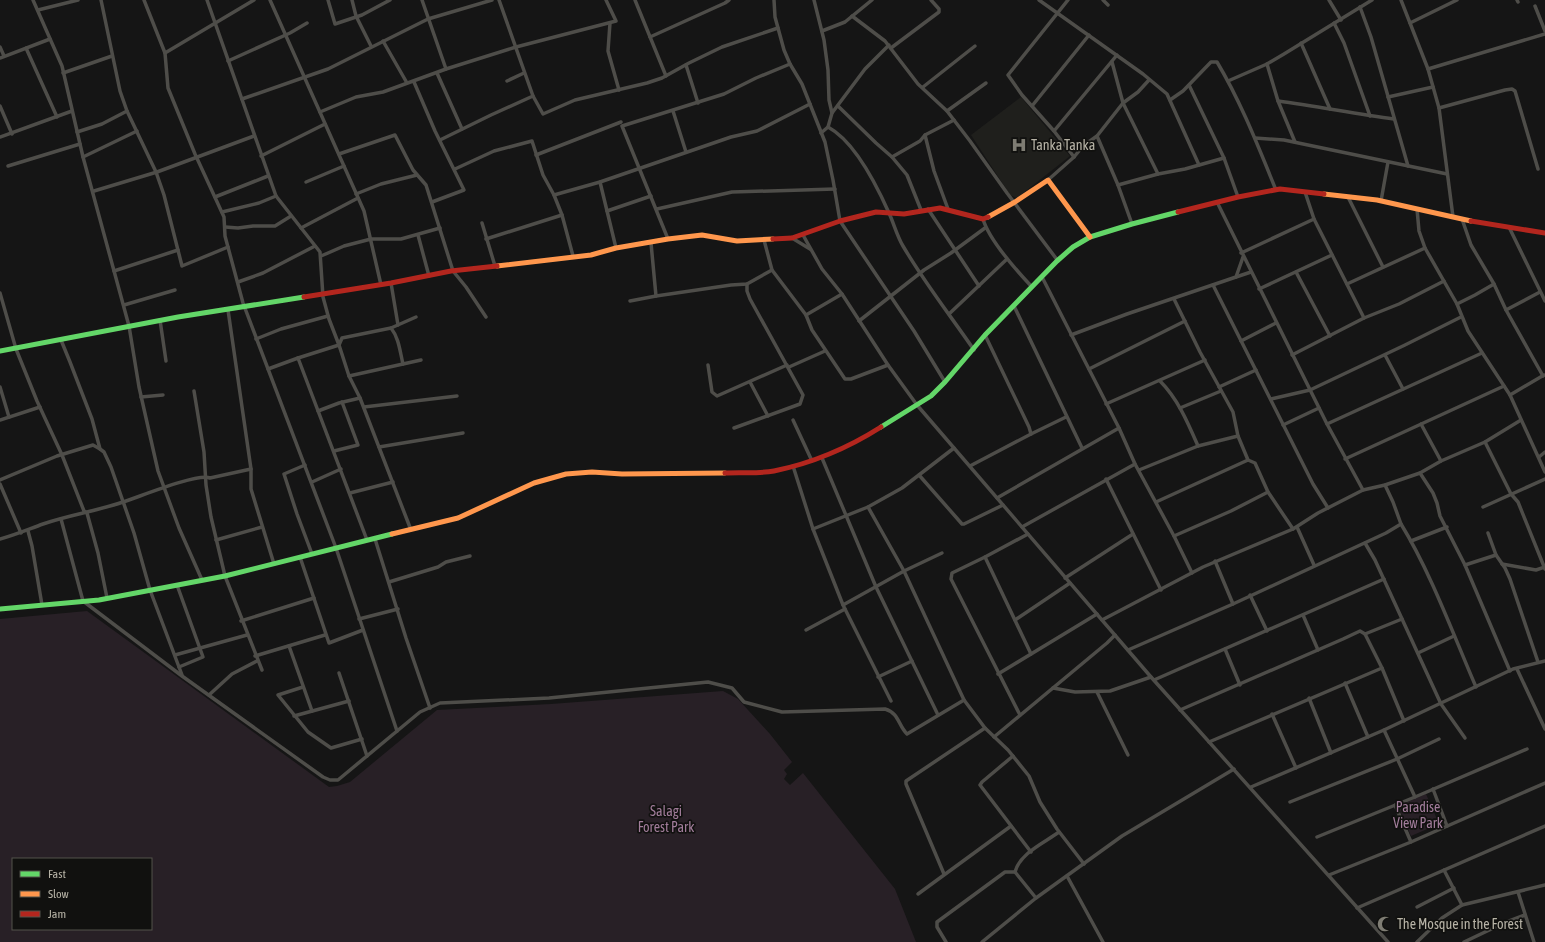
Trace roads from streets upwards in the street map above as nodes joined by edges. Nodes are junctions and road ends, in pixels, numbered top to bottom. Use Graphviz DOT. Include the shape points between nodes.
graph roads {
  1 [pos="33,0"];
  2 [pos="76,0"];
  3 [pos="101,0"];
  4 [pos="144,0"];
  5 [pos="207,0"];
  6 [pos="254,0"];
  7 [pos="270,0"];
  8 [pos="328,0"];
  9 [pos="352,0"];
  10 [pos="390,0"];
  11 [pos="422,0"];
  12 [pos="475,0"];
  13 [pos="492,0"];
  14 [pos="499,0"];
  15 [pos="606,0"];
  16 [pos="635,0"];
  17 [pos="729,0"];
  18 [pos="774,0"];
  19 [pos="814,0"];
  20 [pos="872,0"];
  21 [pos="931,0"];
  22 [pos="1039,0"];
  23 [pos="1068,0"];
  24 [pos="1103,0"];
  25 [pos="1330,0"];
  26 [pos="1372,0"];
  27 [pos="1401,0"];
  28 [pos="1457,0"];
  29 [pos="1108,4"];
  30 [pos="476,5"];
  31 [pos="1535,6"];
  32 [pos="1360,7"];
  33 [pos="38,10"];
  34 [pos="1058,14"];
  35 [pos="356,16"];
  36 [pos="852,16"];
  37 [pos="428,18"];
  38 [pos="1341,20"];
  39 [pos="307,22"];
  40 [pos="610,23"];
  41 [pos="1334,23"];
  42 [pos="1410,23"];
  43 [pos="215,24"];
  44 [pos="778,28"];
  45 [pos="822,31"];
  46 [pos="1545,31"];
  47 [pos="1545,34"];
  48 [pos="286,35"];
  49 [pos="1089,35"];
  50 [pos="650,37"];
  51 [pos="50,39"];
  52 [pos="383,41"];
  53 [pos="1301,43"];
  54 [pos="371,46"];
  55 [pos="890,46"];
  56 [pos="975,46"];
  57 [pos="0,47"];
  58 [pos="516,47"];
  59 [pos="26,48"];
  60 [pos="165,53"];
  61 [pos="4,56"];
  62 [pos="112,56"];
  63 [pos="1117,56"];
  64 [pos="0,58"];
  65 [pos="228,61"];
  66 [pos="1112,62"];
  67 [pos="790,64"];
  68 [pos="1267,64"];
  69 [pos="686,65"];
  70 [pos="446,69"];
  71 [pos="1428,69"];
  72 [pos="524,72"];
  73 [pos="63,73"];
  74 [pos="437,73"];
  75 [pos="666,76"];
  76 [pos="305,78"];
  77 [pos="1149,80"];
  78 [pos="1228,80"];
  79 [pos="507,81"];
  80 [pos="407,82"];
  81 [pos="414,82"];
  82 [pos="986,83"];
  83 [pos="1189,85"];
  84 [pos="923,87"];
  85 [pos="1433,87"];
  86 [pos="619,90"];
  87 [pos="533,96"];
  88 [pos="1388,97"];
  89 [pos="242,99"];
  90 [pos="1170,100"];
  91 [pos="1278,101"];
  92 [pos="698,103"];
  93 [pos="1123,103"];
  94 [pos="810,104"];
  95 [pos="0,106"];
  96 [pos="838,106"];
  97 [pos="1032,106"];
  98 [pos="1439,108"];
  99 [pos="1330,109"];
  100 [pos="72,111"];
  101 [pos="127,111"];
  102 [pos="673,111"];
  103 [pos="320,112"];
  104 [pos="832,112"];
  105 [pos="946,112"];
  106 [pos="1370,116"];
  107 [pos="57,117"];
  108 [pos="1394,119"];
  109 [pos="954,120"];
  110 [pos="621,122"];
  111 [pos="325,124"];
  112 [pos="828,127"];
  113 [pos="462,129"];
  114 [pos="137,131"];
  115 [pos="1054,131"];
  116 [pos="77,132"];
  117 [pos="821,133"];
  118 [pos="12,134"];
  119 [pos="925,135"];
  120 [pos="254,136"];
  121 [pos="1097,136"];
  122 [pos="0,137"];
  123 [pos="1255,138"];
  124 [pos="440,140"];
  125 [pos="1295,142"];
  126 [pos="80,144"];
  127 [pos="686,152"];
  128 [pos="339,154"];
  129 [pos="536,155"];
  130 [pos="261,156"];
  131 [pos="83,157"];
  132 [pos="197,157"];
  133 [pos="892,157"];
  134 [pos="1074,157"];
  135 [pos="1224,158"];
  136 [pos="1388,162"];
  137 [pos="1199,165"];
  138 [pos="8,166"];
  139 [pos="344,166"];
  140 [pos="1408,166"];
  141 [pos="640,168"];
  142 [pos="455,169"];
  143 [pos="1538,169"];
  144 [pos="156,172"];
  145 [pos="1158,174"];
  146 [pos="1448,174"];
  147 [pos="417,175"];
  148 [pos="268,176"];
  149 [pos="1048,180"];
  150 [pos="306,182"];
  151 [pos="600,182"];
  152 [pos="1118,185"];
  153 [pos="835,189"];
  154 [pos="1276,190"];
  155 [pos="94,191"];
  156 [pos="1305,192"];
  157 [pos="554,195"];
  158 [pos="276,196"];
  159 [pos="357,196"];
  160 [pos="651,196"];
  161 [pos="1348,196"];
  162 [pos="215,197"];
  163 [pos="1238,197"];
  164 [pos="1381,201"];
  165 [pos="432,202"];
  166 [pos="1015,202"];
  167 [pos="1217,202"];
  168 [pos="928,209"];
  169 [pos="948,209"];
  170 [pos="1417,209"];
  171 [pos="657,210"];
  172 [pos="921,210"];
  173 [pos="607,211"];
  174 [pos="222,212"];
  175 [pos="889,213"];
  176 [pos="562,215"];
  177 [pos="291,216"];
  178 [pos="1453,217"];
  179 [pos="983,219"];
  180 [pos="1314,219"];
  181 [pos="1462,219"];
  182 [pos="840,221"];
  183 [pos="482,223"];
  184 [pos="1132,224"];
  185 [pos="225,227"];
  186 [pos="1509,227"];
  187 [pos="301,228"];
  188 [pos="440,228"];
  189 [pos="985,228"];
  190 [pos="1545,233"];
  191 [pos="418,235"];
  192 [pos="803,235"];
  193 [pos="1090,237"];
  194 [pos="792,238"];
  195 [pos="370,239"];
  196 [pos="486,239"];
  197 [pos="668,239"];
  198 [pos="764,240"];
  199 [pos="651,243"];
  200 [pos="315,246"];
  201 [pos="228,247"];
  202 [pos="616,248"];
  203 [pos="1425,248"];
  204 [pos="178,250"];
  205 [pos="811,250"];
  206 [pos="955,250"];
  207 [pos="1242,255"];
  208 [pos="1332,255"];
  209 [pos="320,256"];
  210 [pos="573,256"];
  211 [pos="1007,260"];
  212 [pos="1058,261"];
  213 [pos="495,266"];
  214 [pos="1383,267"];
  215 [pos="772,270"];
  216 [pos="114,271"];
  217 [pos="453,271"];
  218 [pos="1251,272"];
  219 [pos="1296,272"];
  220 [pos="920,273"];
  221 [pos="429,276"];
  222 [pos="1042,277"];
  223 [pos="1236,277"];
  224 [pos="1444,281"];
  225 [pos="238,282"];
  226 [pos="392,283"];
  227 [pos="747,284"];
  228 [pos="1347,284"];
  229 [pos="1494,284"];
  230 [pos="381,285"];
  231 [pos="1213,285"];
  232 [pos="979,286"];
  233 [pos="1032,287"];
  234 [pos="1259,289"];
  235 [pos="175,290"];
  236 [pos="1540,292"];
  237 [pos="0,293"];
  238 [pos="323,294"];
  239 [pos="842,294"];
  240 [pos="656,296"];
  241 [pos="890,296"];
  242 [pos="1174,299"];
  243 [pos="630,301"];
  244 [pos="1545,301"];
  245 [pos="1457,304"];
  246 [pos="124,305"];
  247 [pos="1014,306"];
  248 [pos="244,307"];
  249 [pos="228,310"];
  250 [pos="1506,310"];
  251 [pos="949,314"];
  252 [pos="806,315"];
  253 [pos="328,316"];
  254 [pos="416,317"];
  255 [pos="486,317"];
  256 [pos="1461,317"];
  257 [pos="1364,318"];
  258 [pos="160,320"];
  259 [pos="859,321"];
  260 [pos="1185,321"];
  261 [pos="1276,323"];
  262 [pos="398,325"];
  263 [pos="130,326"];
  264 [pos="391,328"];
  265 [pos="985,335"];
  266 [pos="1071,335"];
  267 [pos="1330,336"];
  268 [pos="256,339"];
  269 [pos="61,340"];
  270 [pos="1241,341"];
  271 [pos="339,345"];
  272 [pos="16,349"];
  273 [pos="974,350"];
  274 [pos="0,351"];
  275 [pos="826,351"];
  276 [pos="1482,353"];
  277 [pos="1385,355"];
  278 [pos="1292,356"];
  279 [pos="298,358"];
  280 [pos="421,360"];
  281 [pos="1205,360"];
  282 [pos="166,361"];
  283 [pos="403,364"];
  284 [pos="708,365"];
  285 [pos="888,365"];
  286 [pos="788,366"];
  287 [pos="268,369"];
  288 [pos="1089,369"];
  289 [pos="1256,370"];
  290 [pos="1544,375"];
  291 [pos="349,376"];
  292 [pos="1160,381"];
  293 [pos="750,382"];
  294 [pos="945,382"];
  295 [pos="1504,386"];
  296 [pos="0,387"];
  297 [pos="1220,389"];
  298 [pos="1403,389"];
  299 [pos="1310,390"];
  300 [pos="194,391"];
  301 [pos="163,395"];
  302 [pos="1510,395"];
  303 [pos="458,396"];
  304 [pos="141,397"];
  305 [pos="360,398"];
  306 [pos="1271,400"];
  307 [pos="342,402"];
  308 [pos="1106,404"];
  309 [pos="917,405"];
  310 [pos="40,407"];
  311 [pos="364,407"];
  312 [pos="1180,408"];
  313 [pos="1319,408"];
  314 [pos="318,411"];
  315 [pos="768,416"];
  316 [pos="9,417"];
  317 [pos="1066,417"];
  318 [pos="0,420"];
  319 [pos="793,420"];
  320 [pos="1521,420"];
  321 [pos="1327,424"];
  322 [pos="1420,424"];
  323 [pos="1284,425"];
  324 [pos="734,428"];
  325 [pos="1119,428"];
  326 [pos="463,433"];
  327 [pos="1031,434"];
  328 [pos="1238,436"];
  329 [pos="1485,442"];
  330 [pos="1198,446"];
  331 [pos="378,447"];
  332 [pos="100,448"];
  333 [pos="954,448"];
  334 [pos="1082,448"];
  335 [pos="334,451"];
  336 [pos="1545,452"];
  337 [pos="62,455"];
  338 [pos="1539,457"];
  339 [pos="822,458"];
  340 [pos="1345,458"];
  341 [pos="1248,460"];
  342 [pos="1441,461"];
  343 [pos="812,462"];
  344 [pos="1135,464"];
  345 [pos="305,465"];
  346 [pos="793,466"];
  347 [pos="970,466"];
  348 [pos="251,469"];
  349 [pos="341,469"];
  350 [pos="1139,470"];
  351 [pos="1545,472"];
  352 [pos="1420,473"];
  353 [pos="919,475"];
  354 [pos="205,476"];
  355 [pos="1106,479"];
  356 [pos="1545,479"];
  357 [pos="0,480"];
  358 [pos="312,482"];
  359 [pos="393,482"];
  360 [pos="0,484"];
  361 [pos="1385,486"];
  362 [pos="165,488"];
  363 [pos="1363,490"];
  364 [pos="350,492"];
  365 [pos="1268,492"];
  366 [pos="1511,494"];
  367 [pos="997,498"];
  368 [pos="123,502"];
  369 [pos="1156,502"];
  370 [pos="1003,505"];
  371 [pos="868,507"];
  372 [pos="1483,507"];
  373 [pos="1328,508"];
  374 [pos="87,514"];
  375 [pos="845,515"];
  376 [pos="62,519"];
  377 [pos="1401,524"];
  378 [pos="262,527"];
  379 [pos="1022,527"];
  380 [pos="1447,527"];
  381 [pos="1295,528"];
  382 [pos="813,529"];
  383 [pos="28,530"];
  384 [pos="411,530"];
  385 [pos="21,533"];
  386 [pos="1488,533"];
  387 [pos="1028,534"];
  388 [pos="1133,534"];
  389 [pos="1174,536"];
  390 [pos="375,538"];
  391 [pos="0,539"];
  392 [pos="216,540"];
  393 [pos="368,540"];
  394 [pos="1411,540"];
  395 [pos="1365,543"];
  396 [pos="336,548"];
  397 [pos="942,553"];
  398 [pos="312,554"];
  399 [pos="1496,555"];
  400 [pos="470,556"];
  401 [pos="300,557"];
  402 [pos="985,558"];
  403 [pos="1215,561"];
  404 [pos="274,564"];
  405 [pos="1502,564"];
  406 [pos="1465,565"];
  407 [pos="1314,566"];
  408 [pos="1545,568"];
  409 [pos="904,571"];
  410 [pos="1192,573"];
  411 [pos="225,576"];
  412 [pos="1066,578"];
  413 [pos="1384,579"];
  414 [pos="202,580"];
  415 [pos="389,582"];
  416 [pos="1070,583"];
  417 [pos="177,585"];
  418 [pos="876,587"];
  419 [pos="150,590"];
  420 [pos="1161,590"];
  421 [pos="1250,595"];
  422 [pos="107,598"];
  423 [pos="314,598"];
  424 [pos="83,601"];
  425 [pos="1233,604"];
  426 [pos="42,605"];
  427 [pos="843,605"];
  428 [pos="0,609"];
  429 [pos="398,609"];
  430 [pos="845,609"];
  431 [pos="1097,614"];
  432 [pos="1303,615"];
  433 [pos="359,619"];
  434 [pos="1402,619"];
  435 [pos="1015,620"];
  436 [pos="1102,620"];
  437 [pos="242,621"];
  438 [pos="363,630"];
  439 [pos="806,630"];
  440 [pos="1267,631"];
  441 [pos="1365,634"];
  442 [pos="325,635"];
  443 [pos="1115,635"];
  444 [pos="247,636"];
  445 [pos="1454,636"];
  446 [pos="289,646"];
  447 [pos="201,648"];
  448 [pos="1225,649"];
  449 [pos="1128,650"];
  450 [pos="1318,650"];
  451 [pos="1418,653"];
  452 [pos="1031,654"];
  453 [pos="175,655"];
  454 [pos="255,656"];
  455 [pos="257,661"];
  456 [pos="912,661"];
  457 [pos="1545,661"];
  458 [pos="1538,662"];
  459 [pos="179,667"];
  460 [pos="1382,668"];
  461 [pos="1517,669"];
  462 [pos="262,670"];
  463 [pos="1510,671"];
  464 [pos="339,673"];
  465 [pos="998,674"];
  466 [pos="182,676"];
  467 [pos="878,677"];
  468 [pos="1153,679"];
  469 [pos="1345,683"];
  470 [pos="1240,685"];
  471 [pos="303,687"];
  472 [pos="1476,687"];
  473 [pos="1054,688"];
  474 [pos="1097,692"];
  475 [pos="209,695"];
  476 [pos="1309,698"];
  477 [pos="964,700"];
  478 [pos="349,701"];
  479 [pos="891,701"];
  480 [pos="1441,704"];
  481 [pos="430,708"];
  482 [pos="1180,710"];
  483 [pos="312,712"];
  484 [pos="1272,714"];
  485 [pos="938,715"];
  486 [pos="1020,715"];
  487 [pos="294,716"];
  488 [pos="1404,721"];
  489 [pos="985,728"];
  490 [pos="1545,729"];
  491 [pos="1384,730"];
  492 [pos="397,731"];
  493 [pos="994,737"];
  494 [pos="1368,737"];
  495 [pos="1465,738"];
  496 [pos="362,739"];
  497 [pos="1440,739"];
  498 [pos="1209,742"];
  499 [pos="1527,749"];
  500 [pos="1332,753"];
  501 [pos="368,756"];
  502 [pos="1014,756"];
  503 [pos="1128,756"];
  504 [pos="1397,759"];
  505 [pos="1296,768"];
  506 [pos="1234,769"];
  507 [pos="1545,783"];
  508 [pos="1251,788"];
  509 [pos="1433,789"];
  510 [pos="1415,797"];
  511 [pos="1290,802"];
  512 [pos="1395,805"];
  513 [pos="1011,826"];
  514 [pos="1447,826"];
  515 [pos="1545,826"];
  516 [pos="1059,832"];
  517 [pos="1317,837"];
  518 [pos="1411,842"];
  519 [pos="1031,852"];
  520 [pos="1084,864"];
  521 [pos="1444,870"];
  522 [pos="1015,872"];
  523 [pos="944,874"];
  524 [pos="1329,875"];
  525 [pos="1067,876"];
  526 [pos="1545,885"];
  527 [pos="1454,888"];
  528 [pos="1518,892"];
  529 [pos="918,894"];
  530 [pos="1036,898"];
  531 [pos="1462,905"];
  532 [pos="1417,907"];
  533 [pos="1357,908"];
  534 [pos="1525,915"];
  535 [pos="946,942"];
  536 [pos="982,942"];
  537 [pos="1103,942"];
  538 [pos="1388,942"];
  539 [pos="1417,942"];
  540 [pos="1464,942"];
  541 [pos="1534,942"];
  1 -- 33 [label="street"];
  2 -- 33 [label="street"];
  3 -- 62 [label="street"];
  4 -- 60 [label="street"];
  5 -- 43 [label="street"];
  6 -- 43 [label="street"];
  7 -- 48 [label="street"];
  8 -- 35 [label="street" via="335,24"];
  9 -- 35 [label="street"];
  10 -- 35 [label="street"];
  11 -- 37 [label="street"];
  12 -- 30 [label="street"];
  13 -- 30 [label="street"];
  14 -- 58 [label="street"];
  15 -- 40 [label="street" via="616,22"];
  16 -- 50 [label="street"];
  17 -- 50 [label="street"];
  18 -- 44 [label="street"];
  19 -- 45 [label="street"];
  20 -- 36 [label="street"];
  21 -- 55 [label="street" via="939,12"];
  22 -- 34 [label="street"];
  23 -- 34 [label="street"];
  24 -- 29 [label="street"];
  25 -- 38 [label="street"];
  26 -- 32 [label="street"];
  27 -- 42 [label="street"];
  28 -- 42 [label="street"];
  30 -- 37 [label="street"];
  31 -- 46 [label="street"];
  32 -- 38 [label="street"];
  32 -- 88 [label="street"];
  33 -- 51 [label="street"];
  34 -- 49 [label="street"];
  34 -- 97 [label="street" via="1008,73 1009,78"];
  35 -- 54 [label="street"];
  36 -- 45 [label="street" via="845,22"];
  36 -- 55 [label="street"];
  37 -- 52 [label="street"];
  37 -- 70 [label="street"];
  38 -- 41 [label="street"];
  39 -- 48 [label="street"];
  40 -- 58 [label="street"];
  40 -- 86 [label="street" via="608,51"];
  41 -- 53 [label="street"];
  41 -- 106 [label="street"];
  42 -- 71 [label="street"];
  43 -- 60 [label="street"];
  43 -- 65 [label="street"];
  44 -- 67 [label="street"];
  44 -- 69 [label="street" via="722,47"];
  45 -- 104 [label="street"];
  47 -- 71 [label="street"];
  48 -- 65 [label="street"];
  48 -- 76 [label="street"];
  49 -- 63 [label="street"];
  49 -- 97 [label="street"];
  50 -- 75 [label="street"];
  51 -- 59 [label="street"];
  51 -- 73 [label="street"];
  52 -- 54 [label="street"];
  52 -- 80 [label="street"];
  53 -- 68 [label="street"];
  53 -- 99 [label="street"];
  54 -- 76 [label="street"];
  55 -- 84 [label="street" via="918,84"];
  55 -- 96 [label="street" via="865,68"];
  56 -- 84 [label="street"];
  57 -- 61 [label="street"];
  58 -- 70 [label="street"];
  58 -- 72 [label="street"];
  59 -- 61 [label="street"];
  59 -- 107 [label="street"];
  60 -- 132 [label="street" via="168,88"];
  61 -- 64 [label="street"];
  62 -- 73 [label="street"];
  62 -- 101 [label="street"];
  63 -- 66 [label="street"];
  63 -- 77 [label="street"];
  65 -- 89 [label="street"];
  66 -- 93 [label="street"];
  66 -- 115 [label="street"];
  67 -- 92 [label="street"];
  67 -- 94 [label="street"];
  68 -- 78 [label="street"];
  68 -- 91 [label="street"];
  69 -- 75 [label="street"];
  69 -- 92 [label="street"];
  70 -- 74 [label="street"];
  71 -- 85 [label="street"];
  72 -- 79 [label="street"];
  72 -- 87 [label="street"];
  73 -- 100 [label="street"];
  74 -- 81 [label="street"];
  74 -- 113 [label="street"];
  75 -- 86 [label="street"];
  76 -- 89 [label="street"];
  76 -- 103 [label="street"];
  77 -- 90 [label="street" via="1167,94"];
  77 -- 93 [label="street"];
  78 -- 83 [label="street" via="1217,62 1211,62"];
  78 -- 123 [label="street"];
  80 -- 81 [label="street"];
  80 -- 103 [label="street"];
  81 -- 124 [label="street"];
  82 -- 105 [label="street"];
  83 -- 90 [label="street"];
  83 -- 135 [label="street"];
  84 -- 105 [label="street"];
  85 -- 88 [label="street"];
  85 -- 98 [label="street"];
  86 -- 87 [label="street" via="575,100 543,114"];
  87 -- 113 [label="street"];
  88 -- 108 [label="street"];
  89 -- 120 [label="street"];
  90 -- 137 [label="street"];
  91 -- 99 [label="street"];
  91 -- 125 [label="street"];
  92 -- 102 [label="street"];
  93 -- 121 [label="street"];
  93 -- 145 [label="street"];
  94 -- 117 [label="street"];
  94 -- 127 [label="street" via="757,131"];
  95 -- 118 [label="street"];
  96 -- 104 [label="street"];
  96 -- 133 [label="street"];
  97 -- 115 [label="street"];
  98 -- 143 [label="street" via="1512,89 1515,91"];
  98 -- 146 [label="street"];
  99 -- 106 [label="street"];
  100 -- 107 [label="street"];
  100 -- 116 [label="street"];
  101 -- 114 [label="street"];
  101 -- 116 [label="street" via="102,124"];
  102 -- 127 [label="street"];
  102 -- 141 [label="street" via="622,126"];
  103 -- 111 [label="street"];
  104 -- 112 [label="street"];
  105 -- 109 [label="street"];
  106 -- 108 [label="street"];
  107 -- 118 [label="street"];
  108 -- 140 [label="street"];
  109 -- 119 [label="street"];
  109 -- 166 [label="street"];
  110 -- 129 [label="street"];
  111 -- 128 [label="street"];
  111 -- 130 [label="street"];
  112 -- 117 [label="street"];
  112 -- 175 [label="street" via="836,132 869,172"];
  113 -- 124 [label="street"];
  114 -- 131 [label="street"];
  114 -- 144 [label="street"];
  115 -- 134 [label="street"];
  116 -- 126 [label="street"];
  117 -- 153 [label="street"];
  118 -- 122 [label="street"];
  119 -- 133 [label="street" via="920,141"];
  119 -- 169 [label="street"];
  120 -- 130 [label="street"];
  120 -- 132 [label="street"];
  121 -- 134 [label="street" via="1083,146"];
  121 -- 152 [label="street"];
  123 -- 125 [label="street"];
  123 -- 154 [label="street"];
  124 -- 142 [label="street"];
  125 -- 136 [label="street"];
  126 -- 131 [label="street"];
  126 -- 138 [label="street"];
  127 -- 141 [label="street"];
  128 -- 139 [label="street"];
  128 -- 147 [label="street" via="395,134 412,170"];
  129 -- 142 [label="street" via="532,141 494,151"];
  129 -- 157 [label="street" via="543,176"];
  130 -- 148 [label="street"];
  131 -- 155 [label="street"];
  132 -- 144 [label="street"];
  132 -- 162 [label="street"];
  133 -- 172 [label="street" via="907,175"];
  134 -- 149 [label="street"];
  135 -- 137 [label="street"];
  135 -- 163 [label="street"];
  136 -- 140 [label="street"];
  136 -- 164 [label="street"];
  137 -- 145 [label="street"];
  139 -- 150 [label="street"];
  139 -- 159 [label="street"];
  140 -- 146 [label="street"];
  141 -- 151 [label="street"];
  141 -- 160 [label="street"];
  142 -- 165 [label="street" via="464,190"];
  144 -- 155 [label="street"];
  144 -- 204 [label="street"];
  145 -- 152 [label="street"];
  146 -- 178 [label="street"];
  147 -- 159 [label="street" via="381,184"];
  147 -- 165 [label="street" via="426,185"];
  148 -- 158 [label="street"];
  148 -- 162 [label="street"];
  149 -- 166 [label="street"];
  149 -- 193 [label="street"];
  151 -- 157 [label="street"];
  151 -- 173 [label="street"];
  152 -- 184 [label="street"];
  153 -- 171 [label="street" via="732,192"];
  153 -- 182 [label="street"];
  154 -- 156 [label="street"];
  154 -- 163 [label="street"];
  155 -- 216 [label="street"];
  156 -- 161 [label="street"];
  156 -- 180 [label="street"];
  157 -- 176 [label="street"];
  158 -- 174 [label="street"];
  158 -- 177 [label="street"];
  159 -- 187 [label="street"];
  159 -- 195 [label="street" via="364,211"];
  160 -- 171 [label="street"];
  160 -- 173 [label="street"];
  161 -- 164 [label="street"];
  161 -- 214 [label="street"];
  162 -- 174 [label="street"];
  163 -- 167 [label="street"];
  164 -- 170 [label="street"];
  165 -- 188 [label="street"];
  166 -- 179 [label="street"];
  166 -- 212 [label="street"];
  167 -- 184 [label="street"];
  167 -- 207 [label="street"];
  168 -- 169 [label="street"];
  168 -- 172 [label="street"];
  168 -- 206 [label="street"];
  169 -- 179 [label="street"];
  170 -- 178 [label="street"];
  170 -- 203 [label="street" via="1419,231"];
  171 -- 197 [label="street"];
  172 -- 175 [label="street" via="904,214"];
  173 -- 202 [label="street"];
  174 -- 185 [label="street"];
  175 -- 182 [label="street" via="876,212"];
  175 -- 220 [label="street" via="902,244"];
  176 -- 196 [label="street"];
  176 -- 210 [label="street"];
  177 -- 185 [label="street" via="275,226"];
  177 -- 187 [label="street"];
  178 -- 181 [label="street"];
  179 -- 189 [label="street"];
  180 -- 207 [label="street"];
  180 -- 208 [label="street"];
  181 -- 186 [label="street"];
  181 -- 229 [label="street" via="1471,246"];
  182 -- 192 [label="street"];
  182 -- 241 [label="street"];
  183 -- 196 [label="street"];
  184 -- 193 [label="street"];
  185 -- 201 [label="street"];
  186 -- 190 [label="street"];
  186 -- 236 [label="street"];
  187 -- 200 [label="street"];
  188 -- 191 [label="street"];
  188 -- 217 [label="street"];
  189 -- 206 [label="street"];
  189 -- 211 [label="street"];
  191 -- 195 [label="street" via="400,239"];
  191 -- 221 [label="street"];
  192 -- 194 [label="street"];
  192 -- 205 [label="street"];
  193 -- 212 [label="street"];
  194 -- 198 [label="street"];
  194 -- 205 [label="street"];
  195 -- 209 [label="street"];
  195 -- 230 [label="street"];
  196 -- 213 [label="street"];
  197 -- 198 [label="street" via="702,235 736,241"];
  197 -- 199 [label="street"];
  198 -- 215 [label="street"];
  199 -- 202 [label="street"];
  199 -- 240 [label="street"];
  200 -- 209 [label="street"];
  200 -- 225 [label="street" via="263,273"];
  201 -- 204 [label="street" via="182,266"];
  201 -- 225 [label="street"];
  202 -- 210 [label="street" via="591,255"];
  203 -- 214 [label="street"];
  203 -- 224 [label="street"];
  204 -- 216 [label="street"];
  205 -- 239 [label="street"];
  206 -- 220 [label="street"];
  206 -- 232 [label="street"];
  207 -- 218 [label="street"];
  207 -- 223 [label="street"];
  208 -- 219 [label="street"];
  208 -- 228 [label="street"];
  209 -- 238 [label="street"];
  210 -- 213 [label="street"];
  211 -- 232 [label="street"];
  211 -- 233 [label="street"];
  212 -- 222 [label="street"];
  213 -- 217 [label="street"];
  214 -- 228 [label="street"];
  215 -- 227 [label="street"];
  215 -- 252 [label="street"];
  216 -- 246 [label="street"];
  217 -- 221 [label="street"];
  217 -- 255 [label="street"];
  218 -- 223 [label="street"];
  218 -- 234 [label="street"];
  219 -- 234 [label="street"];
  219 -- 267 [label="street"];
  220 -- 241 [label="street"];
  220 -- 251 [label="street"];
  221 -- 226 [label="street"];
  222 -- 233 [label="street"];
  222 -- 266 [label="street"];
  223 -- 231 [label="street"];
  224 -- 245 [label="street"];
  224 -- 257 [label="street"];
  225 -- 248 [label="street"];
  226 -- 230 [label="street"];
  226 -- 262 [label="street"];
  227 -- 240 [label="street"];
  227 -- 286 [label="street" via="750,299"];
  228 -- 257 [label="street"];
  229 -- 245 [label="street"];
  229 -- 250 [label="street"];
  230 -- 238 [label="street"];
  231 -- 242 [label="street"];
  231 -- 270 [label="street"];
  232 -- 251 [label="street"];
  233 -- 247 [label="street"];
  234 -- 261 [label="street"];
  235 -- 246 [label="street"];
  236 -- 244 [label="street"];
  236 -- 250 [label="street"];
  237 -- 272 [label="street"];
  238 -- 248 [label="street"];
  238 -- 253 [label="street"];
  239 -- 252 [label="street"];
  239 -- 259 [label="street"];
  240 -- 243 [label="street"];
  241 -- 259 [label="street"];
  241 -- 294 [label="street"];
  242 -- 260 [label="street"];
  242 -- 266 [label="street"];
  245 -- 256 [label="street"];
  246 -- 263 [label="street"];
  247 -- 265 [label="street"];
  247 -- 317 [label="street"];
  248 -- 249 [label="street"];
  248 -- 268 [label="street"];
  249 -- 258 [label="street"];
  249 -- 348 [label="street"];
  250 -- 290 [label="street"];
  251 -- 273 [label="street"];
  252 -- 275 [label="street" via="812,330"];
  253 -- 268 [label="street"];
  253 -- 271 [label="street"];
  254 -- 262 [label="street"];
  256 -- 276 [label="street"];
  256 -- 277 [label="street"];
  257 -- 267 [label="street"];
  258 -- 263 [label="street"];
  258 -- 282 [label="street"];
  259 -- 285 [label="street"];
  260 -- 281 [label="street"];
  260 -- 288 [label="street"];
  261 -- 270 [label="street"];
  261 -- 278 [label="street"];
  262 -- 264 [label="street"];
  263 -- 269 [label="street"];
  263 -- 304 [label="street"];
  264 -- 271 [label="street" via="342,338"];
  264 -- 283 [label="street"];
  265 -- 273 [label="street"];
  265 -- 327 [label="street" via="1030,427"];
  266 -- 288 [label="street"];
  267 -- 278 [label="street"];
  268 -- 287 [label="street"];
  269 -- 272 [label="street"];
  269 -- 332 [label="street" via="92,419"];
  270 -- 289 [label="street"];
  271 -- 279 [label="street"];
  271 -- 291 [label="street"];
  272 -- 274 [label="street"];
  272 -- 310 [label="street"];
  273 -- 294 [label="street"];
  275 -- 285 [label="street" via="848,380"];
  275 -- 286 [label="street"];
  276 -- 295 [label="street"];
  276 -- 298 [label="street"];
  277 -- 298 [label="street"];
  277 -- 299 [label="street"];
  278 -- 299 [label="street"];
  279 -- 287 [label="street"];
  279 -- 314 [label="street"];
  280 -- 283 [label="street"];
  281 -- 292 [label="street"];
  281 -- 297 [label="street"];
  283 -- 291 [label="street"];
  284 -- 293 [label="street" via="714,395 720,395"];
  285 -- 309 [label="street"];
  286 -- 293 [label="street"];
  286 -- 315 [label="street" via="803,399 800,404"];
  287 -- 345 [label="street"];
  288 -- 308 [label="street"];
  289 -- 297 [label="street"];
  289 -- 306 [label="street"];
  290 -- 302 [label="street"];
  291 -- 305 [label="street"];
  292 -- 308 [label="street"];
  292 -- 312 [label="street"];
  293 -- 315 [label="street"];
  294 -- 309 [label="street"];
  295 -- 302 [label="street"];
  295 -- 322 [label="street"];
  296 -- 316 [label="street"];
  297 -- 312 [label="street"];
  297 -- 328 [label="street" via="1233,412"];
  298 -- 321 [label="street"];
  299 -- 306 [label="street"];
  299 -- 313 [label="street"];
  300 -- 354 [label="street"];
  301 -- 304 [label="street"];
  302 -- 320 [label="street"];
  303 -- 311 [label="street"];
  304 -- 362 [label="street" via="158,471"];
  305 -- 307 [label="street"];
  305 -- 311 [label="street"];
  306 -- 323 [label="street"];
  307 -- 314 [label="street"];
  307 -- 335 [label="street" via="358,445"];
  308 -- 325 [label="street"];
  309 -- 333 [label="street"];
  309 -- 339 [label="street" via="862,439"];
  310 -- 316 [label="street"];
  310 -- 337 [label="street"];
  311 -- 331 [label="street"];
  312 -- 330 [label="street"];
  313 -- 321 [label="street"];
  313 -- 323 [label="street"];
  314 -- 335 [label="street"];
  315 -- 324 [label="street"];
  316 -- 318 [label="street"];
  317 -- 327 [label="street"];
  317 -- 334 [label="street"];
  319 -- 343 [label="street"];
  320 -- 329 [label="street"];
  320 -- 338 [label="street"];
  321 -- 340 [label="street"];
  322 -- 340 [label="street"];
  322 -- 342 [label="street"];
  323 -- 373 [label="street" via="1313,484"];
  325 -- 334 [label="street"];
  325 -- 344 [label="street"];
  326 -- 331 [label="street"];
  327 -- 347 [label="street"];
  328 -- 330 [label="street"];
  328 -- 341 [label="street"];
  329 -- 342 [label="street"];
  329 -- 366 [label="street"];
  330 -- 350 [label="street"];
  331 -- 359 [label="street"];
  332 -- 337 [label="street" via="94,445"];
  332 -- 368 [label="street" via="104,452"];
  333 -- 347 [label="street"];
  333 -- 353 [label="street"];
  334 -- 367 [label="street"];
  335 -- 349 [label="street"];
  336 -- 338 [label="street"];
  337 -- 357 [label="street"];
  337 -- 374 [label="street"];
  338 -- 351 [label="street"];
  339 -- 343 [label="street"];
  339 -- 375 [label="street"];
  340 -- 363 [label="street"];
  341 -- 365 [label="street" via="1255,463"];
  341 -- 369 [label="street"];
  342 -- 352 [label="street"];
  343 -- 346 [label="street"];
  344 -- 350 [label="street"];
  344 -- 355 [label="street"];
  345 -- 358 [label="street"];
  345 -- 398 [label="street" via="284,474"];
  346 -- 382 [label="street"];
  346 -- 384 [label="street" via="773,471 697,474 566,474 534,484 458,518"];
  347 -- 367 [label="street"];
  348 -- 354 [label="street" via="210,478"];
  348 -- 378 [label="street" via="251,489"];
  349 -- 358 [label="street"];
  349 -- 364 [label="street"];
  350 -- 369 [label="street"];
  352 -- 361 [label="street"];
  352 -- 380 [label="street" via="1433,493 1440,516"];
  353 -- 370 [label="street" via="962,524"];
  353 -- 371 [label="street"];
  354 -- 362 [label="street"];
  354 -- 392 [label="street"];
  355 -- 379 [label="street"];
  355 -- 388 [label="street"];
  356 -- 366 [label="street"];
  358 -- 396 [label="street"];
  359 -- 364 [label="street"];
  359 -- 384 [label="street"];
  360 -- 385 [label="street"];
  361 -- 363 [label="street"];
  361 -- 377 [label="street" via="1394,502"];
  362 -- 368 [label="street"];
  362 -- 414 [label="street"];
  363 -- 373 [label="street"];
  364 -- 393 [label="street"];
  365 -- 381 [label="street"];
  365 -- 389 [label="street"];
  366 -- 372 [label="street"];
  366 -- 408 [label="street" via="1518,502"];
  367 -- 370 [label="street"];
  368 -- 374 [label="street"];
  368 -- 419 [label="street"];
  369 -- 389 [label="street"];
  370 -- 379 [label="street"];
  371 -- 375 [label="street"];
  371 -- 409 [label="street"];
  373 -- 381 [label="street"];
  374 -- 376 [label="street"];
  374 -- 422 [label="street"];
  375 -- 382 [label="street"];
  375 -- 418 [label="street"];
  376 -- 383 [label="street"];
  376 -- 424 [label="street"];
  377 -- 394 [label="street"];
  377 -- 395 [label="street"];
  378 -- 392 [label="street"];
  378 -- 404 [label="street"];
  379 -- 387 [label="street"];
  380 -- 394 [label="street"];
  380 -- 406 [label="street"];
  381 -- 403 [label="street"];
  381 -- 407 [label="street"];
  382 -- 427 [label="street"];
  383 -- 385 [label="street"];
  383 -- 426 [label="street"];
  384 -- 390 [label="street"];
  385 -- 391 [label="street"];
  386 -- 399 [label="street"];
  387 -- 402 [label="street"];
  387 -- 412 [label="street"];
  388 -- 412 [label="street"];
  388 -- 420 [label="street"];
  389 -- 410 [label="street"];
  390 -- 393 [label="street"];
  390 -- 415 [label="street"];
  392 -- 411 [label="street"];
  393 -- 396 [label="street"];
  394 -- 445 [label="street"];
  395 -- 407 [label="street"];
  395 -- 413 [label="street"];
  396 -- 398 [label="street"];
  396 -- 433 [label="street"];
  397 -- 409 [label="street"];
  398 -- 401 [label="street"];
  399 -- 405 [label="street"];
  399 -- 406 [label="street"];
  400 -- 415 [label="street"];
  401 -- 404 [label="street"];
  401 -- 423 [label="street"];
  402 -- 435 [label="street"];
  402 -- 465 [label="street" via="952,573 951,579"];
  403 -- 410 [label="street"];
  403 -- 425 [label="street"];
  404 -- 411 [label="street"];
  405 -- 408 [label="street" via="1536,570"];
  405 -- 458 [label="street" via="1510,578"];
  406 -- 463 [label="street"];
  407 -- 421 [label="street"];
  409 -- 418 [label="street"];
  409 -- 477 [label="street"];
  410 -- 420 [label="street"];
  411 -- 414 [label="street"];
  411 -- 437 [label="street"];
  412 -- 416 [label="street"];
  413 -- 432 [label="street"];
  413 -- 434 [label="street"];
  414 -- 417 [label="street"];
  415 -- 429 [label="street"];
  416 -- 431 [label="street"];
  416 -- 435 [label="street"];
  417 -- 419 [label="street"];
  417 -- 447 [label="street"];
  418 -- 427 [label="street"];
  418 -- 456 [label="street"];
  419 -- 422 [label="street"];
  419 -- 453 [label="street"];
  420 -- 436 [label="street"];
  421 -- 425 [label="street"];
  421 -- 440 [label="street"];
  422 -- 424 [label="street"];
  423 -- 437 [label="street"];
  423 -- 442 [label="street"];
  424 -- 426 [label="street"];
  424 -- 466 [label="street"];
  425 -- 449 [label="street"];
  426 -- 428 [label="street"];
  427 -- 430 [label="street"];
  429 -- 433 [label="street"];
  429 -- 481 [label="street"];
  430 -- 439 [label="street"];
  430 -- 467 [label="street"];
  431 -- 436 [label="street"];
  431 -- 452 [label="street"];
  432 -- 440 [label="street"];
  432 -- 450 [label="street"];
  433 -- 438 [label="street"];
  434 -- 441 [label="street"];
  434 -- 451 [label="street"];
  435 -- 452 [label="street"];
  436 -- 443 [label="street"];
  437 -- 444 [label="street"];
  438 -- 442 [label="street" via="329,643"];
  438 -- 492 [label="street"];
  440 -- 448 [label="street"];
  441 -- 450 [label="street" via="1360,631 1354,633"];
  441 -- 460 [label="street"];
  442 -- 446 [label="street"];
  443 -- 449 [label="street"];
  443 -- 473 [label="street"];
  444 -- 447 [label="street"];
  444 -- 454 [label="street"];
  445 -- 451 [label="street"];
  445 -- 472 [label="street"];
  446 -- 454 [label="street"];
  446 -- 471 [label="street"];
  447 -- 453 [label="street"];
  447 -- 459 [label="street" via="203,657"];
  448 -- 468 [label="street"];
  448 -- 470 [label="street"];
  449 -- 468 [label="street"];
  450 -- 470 [label="street"];
  451 -- 480 [label="street"];
  452 -- 465 [label="street"];
  453 -- 459 [label="street"];
  454 -- 455 [label="street"];
  455 -- 462 [label="street"];
  455 -- 475 [label="street" via="232,674"];
  456 -- 467 [label="street"];
  456 -- 485 [label="street"];
  457 -- 458 [label="street"];
  458 -- 461 [label="street"];
  459 -- 466 [label="street"];
  460 -- 469 [label="street"];
  460 -- 488 [label="street"];
  461 -- 463 [label="street"];
  461 -- 490 [label="street"];
  463 -- 472 [label="street"];
  464 -- 478 [label="street"];
  465 -- 486 [label="street"];
  466 -- 475 [label="street"];
  467 -- 479 [label="street"];
  468 -- 474 [label="street"];
  468 -- 482 [label="street"];
  469 -- 476 [label="street"];
  469 -- 494 [label="street"];
  470 -- 482 [label="street"];
  471 -- 483 [label="street"];
  471 -- 487 [label="street" via="278,695"];
  472 -- 480 [label="street"];
  473 -- 474 [label="street" via="1075,692"];
  473 -- 486 [label="street"];
  474 -- 503 [label="street"];
  475 -- 501 [label="street" via="330,780 338,780"];
  476 -- 484 [label="street"];
  476 -- 500 [label="street"];
  477 -- 485 [label="street"];
  477 -- 489 [label="street"];
  478 -- 483 [label="street"];
  478 -- 496 [label="street"];
  480 -- 488 [label="street"];
  480 -- 495 [label="street"];
  481 -- 485 [label="street" via="440,703 549,698 708,682 732,688 744,702 782,712 891,710 907,734"];
  481 -- 492 [label="street" via="420,712"];
  482 -- 498 [label="street"];
  483 -- 487 [label="street"];
  484 -- 498 [label="street"];
  484 -- 505 [label="street"];
  486 -- 493 [label="street"];
  487 -- 496 [label="street" via="308,732 331,748"];
  488 -- 491 [label="street"];
  489 -- 493 [label="street"];
  489 -- 523 [label="street" via="906,781"];
  491 -- 494 [label="street"];
  491 -- 504 [label="street"];
  492 -- 501 [label="street"];
  493 -- 502 [label="street"];
  494 -- 500 [label="street"];
  496 -- 501 [label="street"];
  497 -- 504 [label="street"];
  498 -- 506 [label="street"];
  499 -- 509 [label="street"];
  500 -- 505 [label="street"];
  502 -- 513 [label="street" via="980,785"];
  502 -- 516 [label="street" via="1029,776 1040,802"];
  504 -- 510 [label="street"];
  504 -- 511 [label="street"];
  505 -- 508 [label="street"];
  506 -- 508 [label="street"];
  506 -- 520 [label="street" via="1122,836"];
  507 -- 514 [label="street"];
  508 -- 524 [label="street"];
  509 -- 510 [label="street"];
  509 -- 514 [label="street"];
  510 -- 512 [label="street"];
  512 -- 517 [label="street"];
  512 -- 518 [label="street"];
  513 -- 519 [label="street"];
  513 -- 523 [label="street"];
  514 -- 518 [label="street"];
  515 -- 521 [label="street"];
  516 -- 519 [label="street"];
  516 -- 520 [label="street"];
  518 -- 524 [label="street"];
  519 -- 522 [label="street" via="1021,860"];
  520 -- 525 [label="street"];
  521 -- 527 [label="street"];
  521 -- 533 [label="street"];
  522 -- 530 [label="street"];
  522 -- 535 [label="street" via="1005,872 938,922 937,927"];
  523 -- 529 [label="street"];
  524 -- 533 [label="street"];
  525 -- 530 [label="street"];
  525 -- 537 [label="street"];
  526 -- 528 [label="street"];
  527 -- 531 [label="street"];
  527 -- 532 [label="street"];
  528 -- 531 [label="street"];
  528 -- 534 [label="street"];
  530 -- 536 [label="street"];
  531 -- 539 [label="street" via="1442,918"];
  533 -- 538 [label="street"];
  534 -- 540 [label="street" via="1504,922"];
  534 -- 541 [label="street"];
}
